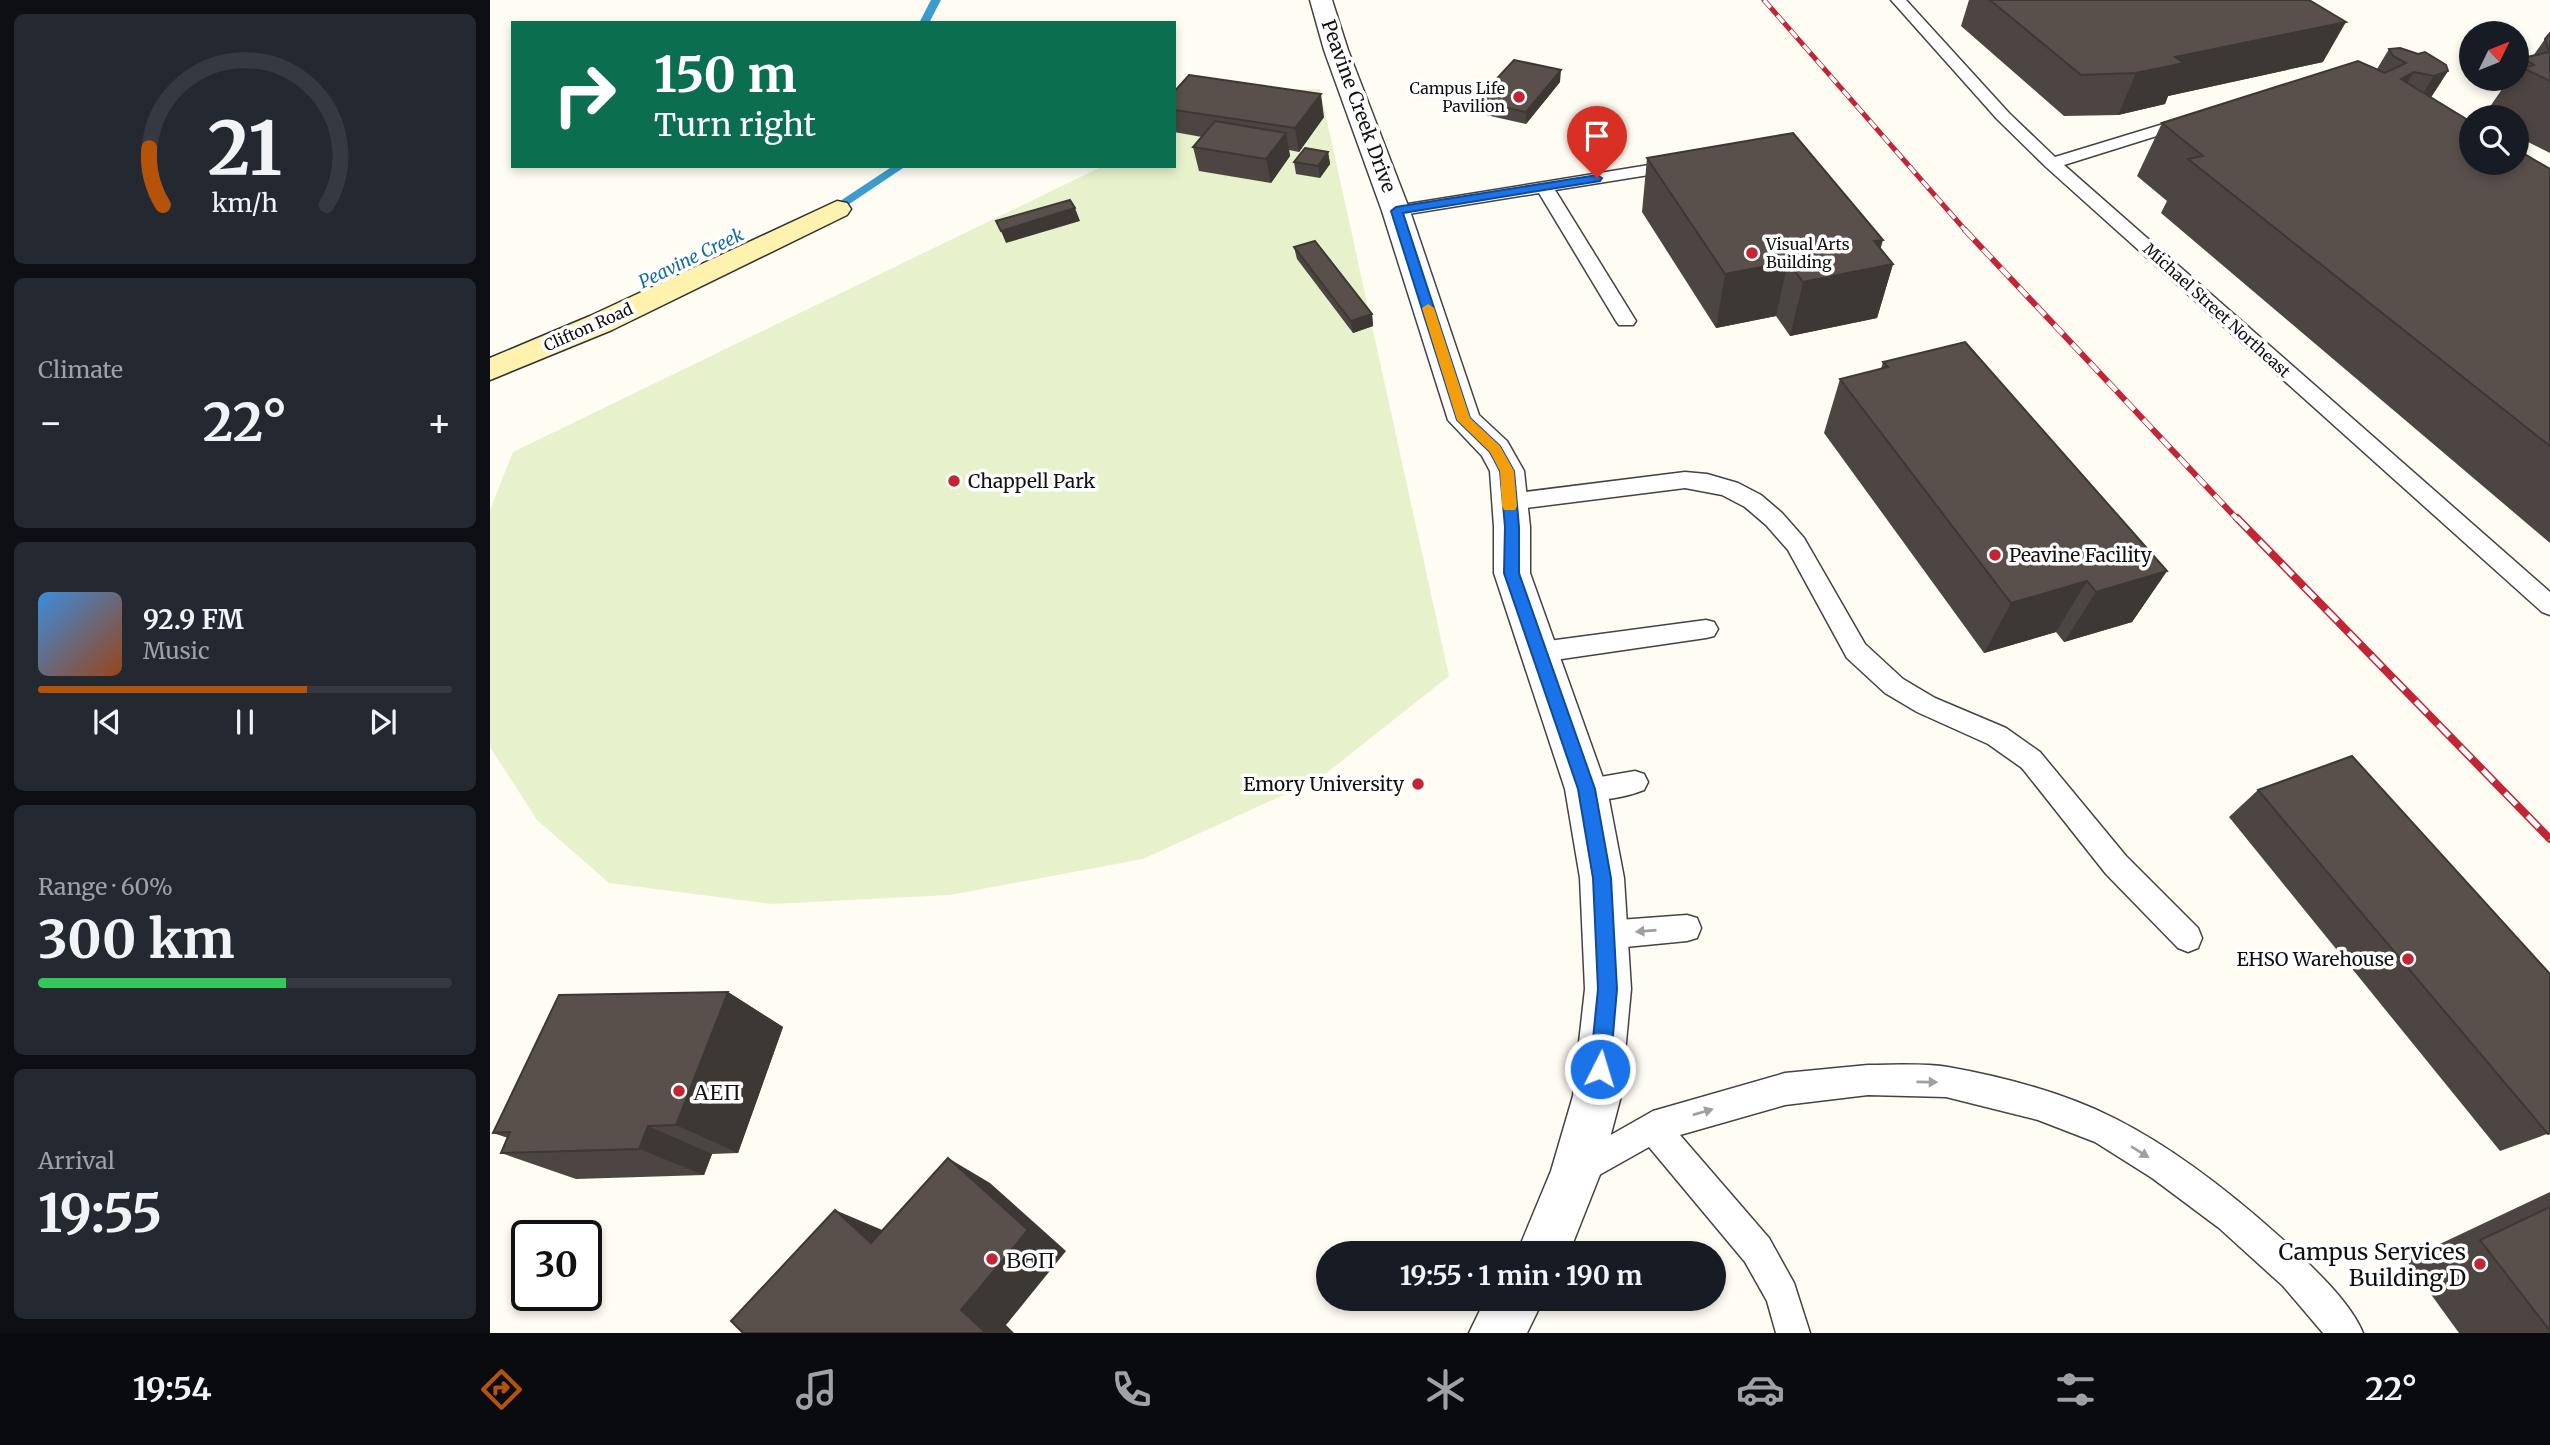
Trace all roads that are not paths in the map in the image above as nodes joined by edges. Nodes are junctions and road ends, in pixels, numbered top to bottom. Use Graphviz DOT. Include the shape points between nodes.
graph roads {
  1 [pos="1321,0"];
  2 [pos="1898,0"];
  3 [pos="2205,116"];
  4 [pos="2052,163"];
  5 [pos="1649,170"];
  6 [pos="1544,187"];
  7 [pos="837,209"];
  8 [pos="1396,211"];
  9 [pos="1626,321"];
  10 [pos="490,370"];
  11 [pos="1509,502"];
  12 [pos="2550,606"];
  13 [pos="1706,629"];
  14 [pos="1541,652"];
  15 [pos="1636,782"];
  16 [pos="1586,789"];
  17 [pos="1687,928"];
  18 [pos="1605,935"];
  19 [pos="2188,938"];
  20 [pos="1653,1127"];
  21 [pos="1576,1172"];
  22 [pos="1549,1241"];
  23 [pos="1509,1311"];
  24 [pos="1496,1333"];
  25 [pos="1793,1333"];
  26 [pos="2346,1333"];
  1 -- 8 [label="street, Peavine Creek Drive"];
  2 -- 4 [label="lane, Michael Street Northeast"];
  3 -- 4 [label="lane"];
  4 -- 12 [label="lane, Michael Street Northeast"];
  5 -- 6 [label="lane"];
  6 -- 8 [label="lane"];
  6 -- 9 [label="lane"];
  7 -- 10 [label="main road, Clifton Road" via="601,323"];
  8 -- 11 [label="street, Peavine Creek Drive" via="1464,420 1495,449 1507,471"];
  11 -- 14 [label="street, Peavine Creek Drive" via="1512,573"];
  11 -- 19 [label="lane" via="1685,480 1730,489 1753,502 1796,544 1856,651 1894,686 1997,736 2031,760 2116,865"];
  13 -- 14 [label="lane"];
  14 -- 16 [label="street, Peavine Creek Drive"];
  15 -- 16 [label="lane"];
  16 -- 18 [label="street, Peavine Creek Drive" via="1602,878"];
  17 -- 18 [label="lane, one-way"];
  18 -- 21 [label="street, Peavine Creek Drive" via="1608,989 1597,1096"];
  20 -- 21 [label="lane"];
  20 -- 25 [label="lane" via="1756,1250 1782,1295"];
  20 -- 26 [label="lane, one-way" via="1785,1089 1867,1080 1946,1082 2038,1104 2105,1130 2231,1216 2295,1274"];
  21 -- 22 [label="street, Peavine Creek Drive"];
  23 -- 24 [label="street"];
}
